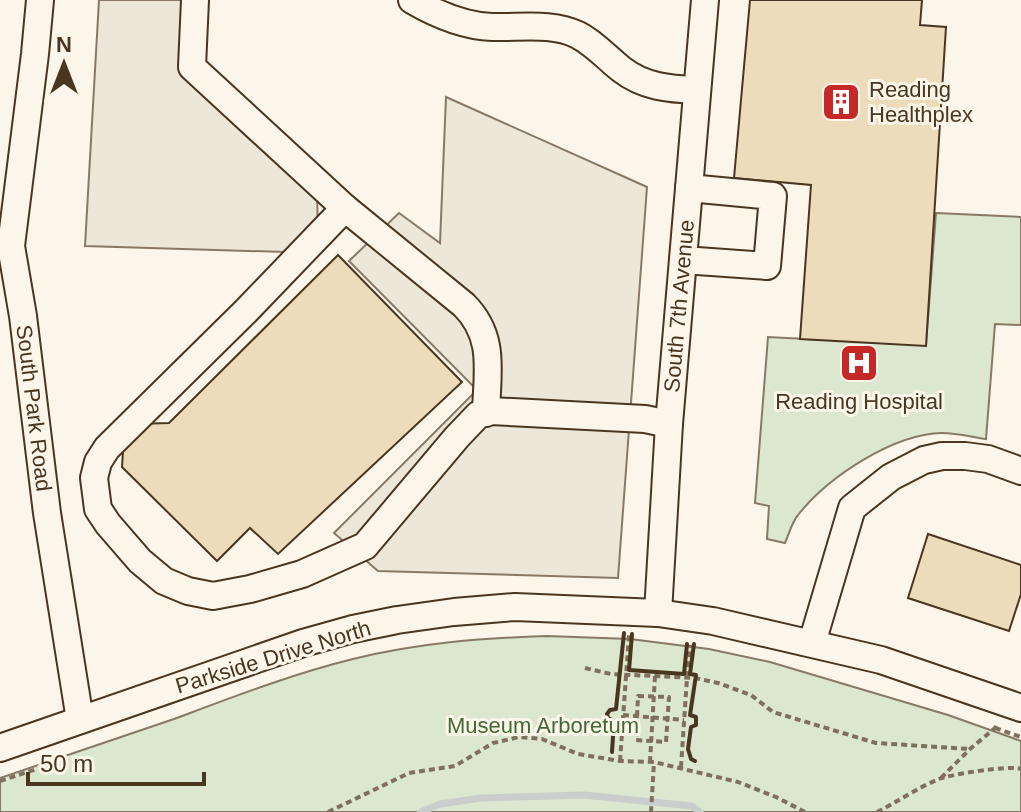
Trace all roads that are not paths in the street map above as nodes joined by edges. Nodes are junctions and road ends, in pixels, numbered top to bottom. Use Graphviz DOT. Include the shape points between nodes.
graph roads {
  1 [pos="40,0"];
  2 [pos="195,0"];
  3 [pos="412,0"];
  4 [pos="705,0"];
  5 [pos="697,90"];
  6 [pos="689,188"];
  7 [pos="345,208"];
  8 [pos="6,242"];
  9 [pos="683,260"];
  10 [pos="486,413"];
  11 [pos="669,424"];
  12 [pos="1021,471"];
  13 [pos="658,613"];
  14 [pos="812,643"];
  15 [pos="1013,706"];
  16 [pos="80,720"];
  17 [pos="0,748"];
  1 -- 8 [label="street, South Park Road"];
  2 -- 7 [label="street" via="192,67"];
  3 -- 5 [label="street" via="450,19 489,27 559,29 577,35 646,84"];
  4 -- 5 [label="street, South 7th Avenue"];
  5 -- 6 [label="street, South 7th Avenue"];
  6 -- 9 [label="street, South 7th Avenue"];
  6 -- 9 [label="street" via="773,196 772,210 767,266"];
  7 -- 10 [label="street" via="479,323 488,351"];
  7 -- 10 [label="street" via="107,448 94,478 98,509 108,524 140,561 164,581 188,591 213,596 302,574 365,546 457,437"];
  8 -- 16 [label="street, South Park Road" via="23,316"];
  9 -- 11 [label="street, South 7th Avenue"];
  10 -- 11 [label="street"];
  11 -- 13 [label="street, South 7th Avenue"];
  12 -- 14 [label="street" via="988,459 942,456 909,466 876,488 852,508"];
  13 -- 14 [label="street, Parkside Drive North"];
  13 -- 16 [label="street, Parkside Drive North" via="515,607 397,620 303,643"];
  14 -- 15 [label="street, Parkside Drive North" via="881,660"];
  16 -- 17 [label="street, Parkside Drive North"];
}
